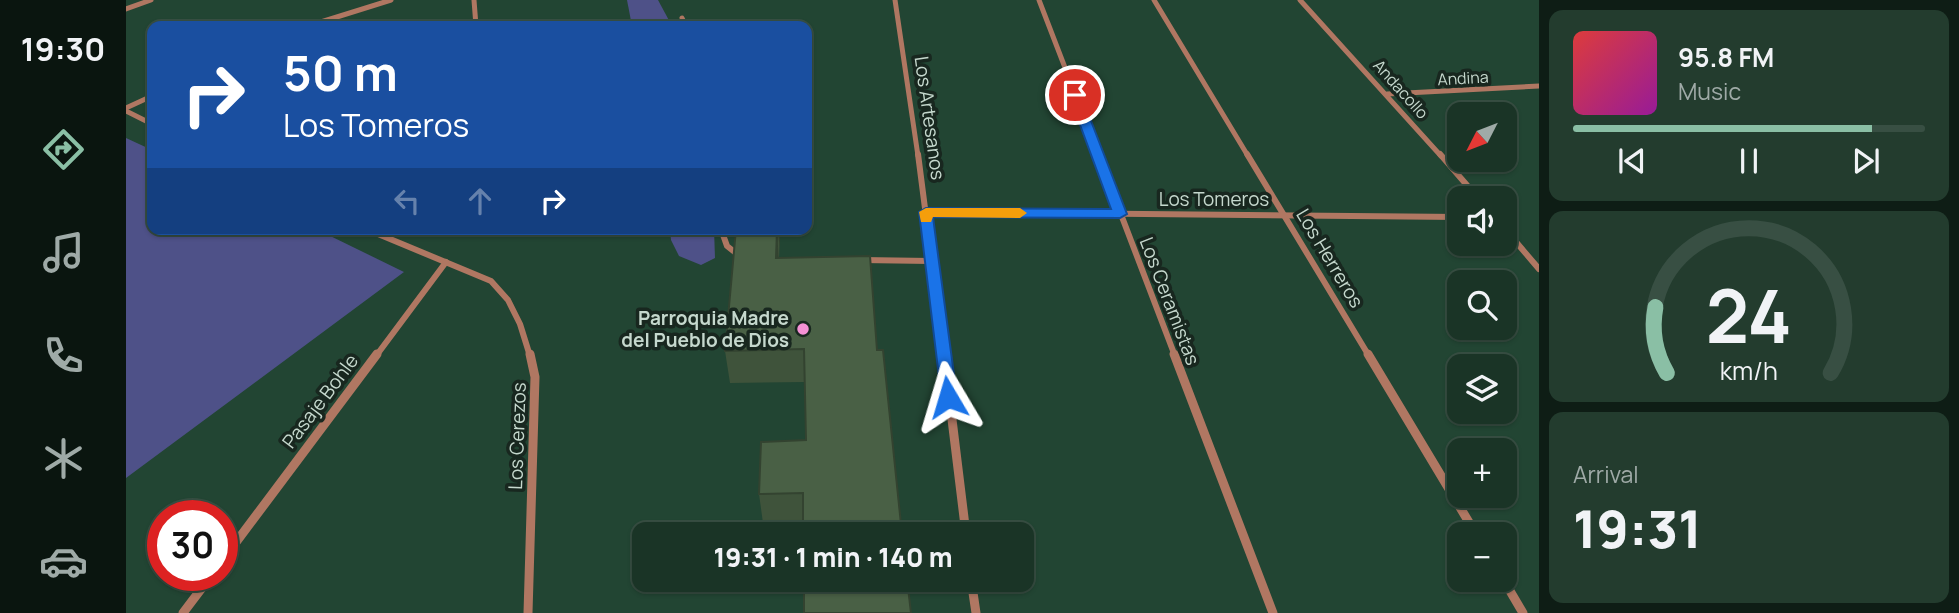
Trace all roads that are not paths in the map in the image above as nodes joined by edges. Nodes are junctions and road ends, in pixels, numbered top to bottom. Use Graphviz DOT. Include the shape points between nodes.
graph roads {
  1 [pos="151,0"];
  2 [pos="391,0"];
  3 [pos="474,0"];
  4 [pos="895,0"];
  5 [pos="1038,0"];
  6 [pos="1154,0"];
  7 [pos="1300,0"];
  8 [pos="126,9"];
  9 [pos="682,18"];
  10 [pos="323,21"];
  11 [pos="476,21"];
  12 [pos="684,21"];
  13 [pos="1539,86"];
  14 [pos="1387,94"];
  15 [pos="147,99"];
  16 [pos="126,110"];
  17 [pos="147,121"];
  18 [pos="1468,186"];
  19 [pos="926,212"];
  20 [pos="1120,214"];
  21 [pos="1284,215"];
  22 [pos="1447,217"];
  23 [pos="381,235"];
  24 [pos="722,235"];
  25 [pos="1517,243"];
  26 [pos="756,258"];
  27 [pos="850,259"];
  28 [pos="931,261"];
  29 [pos="446,262"];
  30 [pos="1539,269"];
  31 [pos="964,522"];
  32 [pos="1469,522"];
  33 [pos="238,540"];
  34 [pos="200,591"];
  35 [pos="973,592"];
  36 [pos="1511,592"];
  37 [pos="183,613"];
  38 [pos="528,613"];
  39 [pos="976,613"];
  40 [pos="1272,613"];
  41 [pos="1523,613"];
  1 -- 8 [label="street"];
  2 -- 10 [label="street"];
  3 -- 11 [label="street"];
  4 -- 19 [label="street, Los Artesanos"];
  5 -- 20 [label="street, Los Ceramistas"];
  6 -- 21 [label="street, Los Herreros"];
  7 -- 14 [label="street, Andacollo"];
  9 -- 12 [label="street"];
  13 -- 14 [label="street, Andina"];
  14 -- 18 [label="street, Andacollo"];
  15 -- 16 [label="street"];
  16 -- 17 [label="street"];
  19 -- 20 [label="street, Los Tomeros"];
  19 -- 28 [label="street, Los Artesanos"];
  20 -- 21 [label="street, Los Tomeros"];
  20 -- 40 [label="street, Los Ceramistas"];
  21 -- 22 [label="street, Los Tomeros"];
  21 -- 32 [label="street, Los Herreros"];
  23 -- 29 [label="street, Los Cerezos"];
  24 -- 26 [label="street" via="729,250"];
  25 -- 30 [label="street"];
  27 -- 28 [label="street"];
  28 -- 31 [label="street, Los Artesanos"];
  29 -- 33 [label="street, Pasaje Bohle"];
  29 -- 38 [label="street, Los Cerezos" via="491,281 508,300 530,348 535,377"];
  34 -- 37 [label="street"];
  35 -- 39 [label="street"];
  36 -- 41 [label="street"];
}
